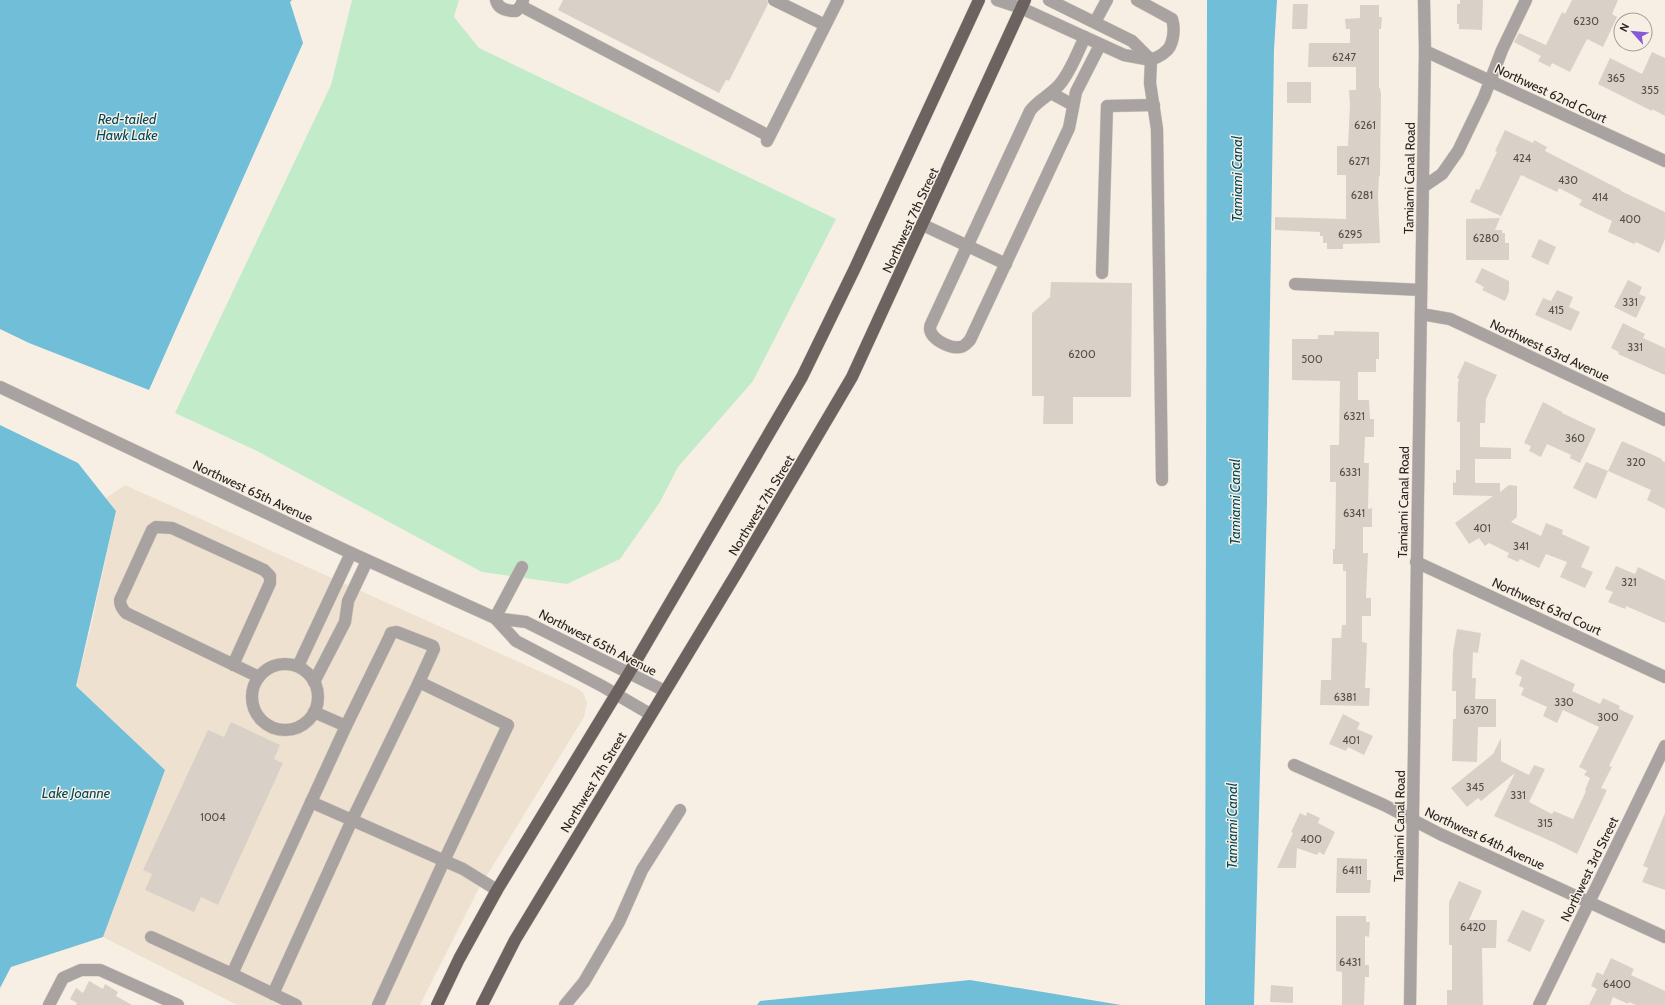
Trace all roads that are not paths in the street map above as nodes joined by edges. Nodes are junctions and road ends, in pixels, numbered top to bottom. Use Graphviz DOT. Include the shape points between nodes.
graph roads {
  1 [pos="496,0"];
  2 [pos="774,0"];
  3 [pos="838,0"];
  4 [pos="979,0"];
  5 [pos="997,0"];
  6 [pos="1049,0"];
  7 [pos="1107,0"];
  8 [pos="1137,0"];
  9 [pos="1424,0"];
  10 [pos="1526,0"];
  11 [pos="522,3"];
  12 [pos="1023,4"];
  13 [pos="1095,22"];
  14 [pos="825,25"];
  15 [pos="1085,37"];
  16 [pos="1100,45"];
  17 [pos="1425,51"];
  18 [pos="1151,60"];
  19 [pos="1490,80"];
  20 [pos="1051,93"];
  21 [pos="1073,105"];
  22 [pos="1154,105"];
  23 [pos="1665,161"];
  24 [pos="1423,187"];
  25 [pos="923,225"];
  26 [pos="967,247"];
  27 [pos="1006,264"];
  28 [pos="1102,273"];
  29 [pos="1295,284"];
  30 [pos="1421,290"];
  31 [pos="1420,314"];
  32 [pos="0,387"];
  33 [pos="1665,420"];
  34 [pos="1162,480"];
  35 [pos="351,553"];
  36 [pos="368,561"];
  37 [pos="1416,562"];
  38 [pos="522,567"];
  39 [pos="495,618"];
  40 [pos="233,665"];
  41 [pos="298,666"];
  42 [pos="629,673"];
  43 [pos="258,677"];
  44 [pos="1665,677"];
  45 [pos="314,682"];
  46 [pos="419,682"];
  47 [pos="665,691"];
  48 [pos="616,694"];
  49 [pos="314,712"];
  50 [pos="650,714"];
  51 [pos="346,726"];
  52 [pos="1665,746"];
  53 [pos="1294,765"];
  54 [pos="311,802"];
  55 [pos="680,810"];
  56 [pos="352,820"];
  57 [pos="1413,820"];
  58 [pos="444,861"];
  59 [pos="497,890"];
  60 [pos="1588,902"];
  61 [pos="151,937"];
  62 [pos="1665,937"];
  63 [pos="232,974"];
  64 [pos="273,994"];
  65 [pos="49,1005"];
  66 [pos="178,1005"];
  67 [pos="296,1005"];
  68 [pos="378,1005"];
  69 [pos="437,1005"];
  70 [pos="482,1005"];
  71 [pos="565,1005"];
  72 [pos="1410,1005"];
  73 [pos="1539,1005"];
  1 -- 11 [label="street" via="501,8 511,11 516,11"];
  2 -- 14 [label="street"];
  3 -- 14 [label="street"];
  4 -- 42 [label="main road, Northwest 7th Street" via="817,349"];
  5 -- 12 [label="street"];
  6 -- 13 [label="street"];
  7 -- 13 [label="street"];
  8 -- 18 [label="street" via="1172,19 1175,27 1167,52"];
  9 -- 17 [label="street, Tamiami Canal Road"];
  10 -- 19 [label="street"];
  11 -- 14 [label="street" via="768,138"];
  12 -- 15 [label="street"];
  12 -- 25 [label="main road, Northwest 7th Street"];
  13 -- 18 [label="street" via="1132,41"];
  15 -- 16 [label="street"];
  15 -- 20 [label="street" via="1066,75"];
  16 -- 18 [label="street" via="1124,55"];
  16 -- 21 [label="street" via="1076,92"];
  17 -- 19 [label="street, Northwest 62nd Court"];
  17 -- 24 [label="street, Tamiami Canal Road"];
  18 -- 22 [label="street" via="1150,83"];
  19 -- 23 [label="street, Northwest 62nd Court"];
  19 -- 24 [label="street" via="1481,104 1450,163 1442,174"];
  20 -- 21 [label="street"];
  20 -- 26 [label="street" via="1030,111"];
  21 -- 27 [label="street" via="1069,128"];
  22 -- 28 [label="street" via="1107,106"];
  22 -- 34 [label="street" via="1157,129"];
  24 -- 30 [label="street, Tamiami Canal Road"];
  25 -- 26 [label="street"];
  25 -- 47 [label="main road, Northwest 7th Street" via="839,402"];
  26 -- 27 [label="street"];
  26 -- 27 [label="street" via="930,329 933,335 945,344 960,347 970,340"];
  29 -- 30 [label="street"];
  30 -- 31 [label="street, Tamiami Canal Road"];
  31 -- 33 [label="street, Northwest 63rd Avenue" via="1450,319"];
  31 -- 37 [label="street, Tamiami Canal Road"];
  32 -- 35 [label="street, Northwest 65th Avenue"];
  35 -- 36 [label="street, Northwest 65th Avenue"];
  35 -- 41 [label="street"];
  36 -- 39 [label="street, Northwest 65th Avenue"];
  36 -- 45 [label="street" via="348,601 345,622"];
  37 -- 44 [label="street, Northwest 63rd Court"];
  37 -- 57 [label="street, Tamiami Canal Road"];
  38 -- 39 [label="street"];
  39 -- 42 [label="street, Northwest 65th Avenue" via="526,622"];
  39 -- 48 [label="street, Northwest 65th Avenue" via="516,641"];
  40 -- 40 [label="street" via="126,613 120,605 152,530 156,527 172,528 264,570 270,576 270,583"];
  40 -- 43 [label="street"];
  41 -- 43 [label="street" via="272,666"];
  41 -- 45 [label="street" via="310,675"];
  42 -- 47 [label="street, Northwest 65th Avenue"];
  42 -- 48 [label="main road, Northwest 7th Street"];
  43 -- 49 [label="street" via="252,700 263,722 272,727 291,729 300,726"];
  45 -- 49 [label="street" via="318,697"];
  46 -- 51 [label="street" via="434,649 433,646 397,632 391,633"];
  46 -- 56 [label="street"];
  46 -- 58 [label="street" via="508,725"];
  47 -- 50 [label="main road, Northwest 7th Street"];
  48 -- 50 [label="street, Northwest 65th Avenue"];
  48 -- 59 [label="main road, Northwest 7th Street"];
  49 -- 51 [label="street"];
  50 -- 70 [label="main road, Northwest 7th Street" via="515,940"];
  51 -- 54 [label="street"];
  52 -- 60 [label="street, Northwest 3rd Street"];
  53 -- 57 [label="street, Northwest 64th Avenue"];
  54 -- 56 [label="street"];
  54 -- 63 [label="street"];
  55 -- 71 [label="street" via="642,870 619,922 584,982"];
  56 -- 58 [label="street"];
  56 -- 64 [label="street"];
  57 -- 60 [label="street, Northwest 64th Avenue"];
  57 -- 72 [label="street, Tamiami Canal Road"];
  58 -- 59 [label="street" via="463,869"];
  58 -- 68 [label="street"];
  59 -- 69 [label="main road, Northwest 7th Street"];
  60 -- 62 [label="street, Northwest 64th Avenue"];
  60 -- 73 [label="street, Northwest 3rd Street"];
  61 -- 63 [label="street"];
  63 -- 64 [label="street"];
  64 -- 67 [label="street"];
  65 -- 66 [label="street" via="63,978 81,970 100,970"];
}
